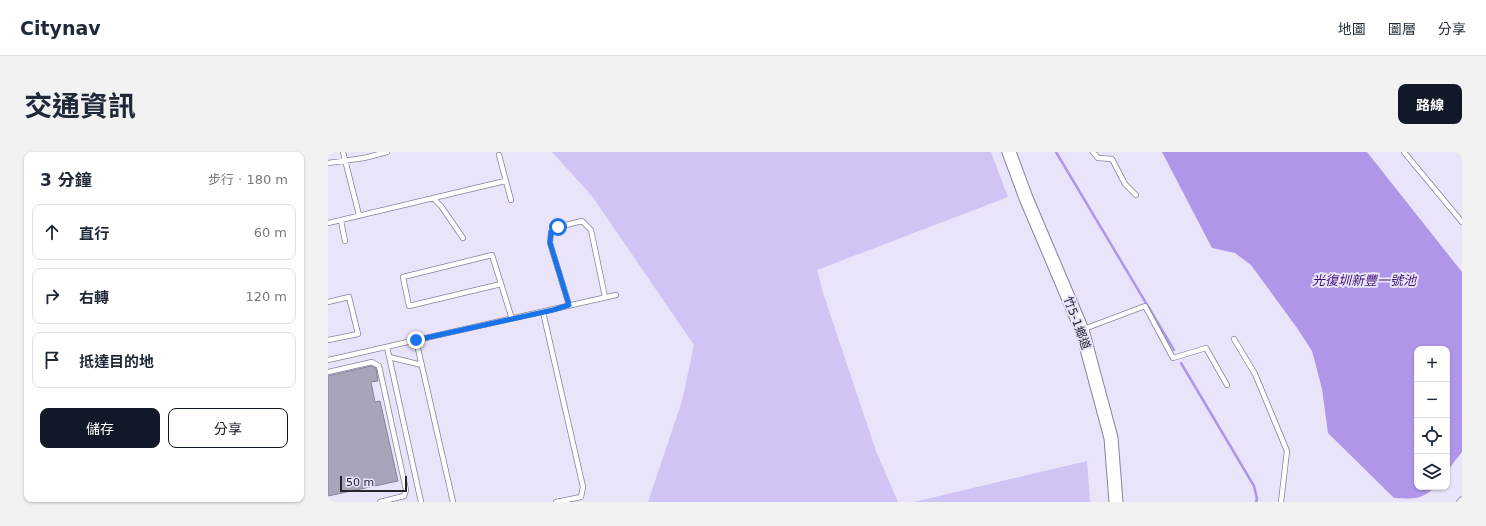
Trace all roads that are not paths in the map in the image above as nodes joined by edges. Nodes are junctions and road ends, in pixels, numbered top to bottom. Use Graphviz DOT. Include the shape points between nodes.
graph roads {
  1 [pos="343,152"];
  2 [pos="387,152"];
  3 [pos="1009,152"];
  4 [pos="1093,152"];
  5 [pos="1404,152"];
  6 [pos="499,155"];
  7 [pos="346,159"];
  8 [pos="328,162"];
  9 [pos="505,181"];
  10 [pos="1136,195"];
  11 [pos="433,198"];
  12 [pos="511,200"];
  13 [pos="359,215"];
  14 [pos="341,220"];
  15 [pos="328,222"];
  16 [pos="1462,222"];
  17 [pos="463,238"];
  18 [pos="345,241"];
  19 [pos="501,284"];
  20 [pos="616,295"];
  21 [pos="605,297"];
  22 [pos="328,302"];
  23 [pos="569,305"];
  24 [pos="543,312"];
  25 [pos="512,319"];
  26 [pos="1082,330"];
  27 [pos="1234,339"];
  28 [pos="328,340"];
  29 [pos="416,340"];
  30 [pos="387,347"];
  31 [pos="389,357"];
  32 [pos="328,360"];
  33 [pos="422,365"];
  34 [pos="328,372"];
  35 [pos="1227,385"];
  36 [pos="1462,499"];
  37 [pos="380,502"];
  38 [pos="421,502"];
  39 [pos="453,502"];
  40 [pos="556,502"];
  41 [pos="1116,502"];
  42 [pos="1281,502"];
  43 [pos="1459,502"];
  1 -- 7 [label="lane"];
  2 -- 7 [label="lane"];
  3 -- 26 [label="street, 竹5-1鄉道"];
  4 -- 10 [label="lane" via="1098,158 1112,159 1125,184"];
  5 -- 16 [label="lane"];
  6 -- 9 [label="lane"];
  7 -- 8 [label="lane"];
  7 -- 13 [label="lane"];
  9 -- 11 [label="lane"];
  9 -- 12 [label="lane"];
  11 -- 13 [label="lane"];
  11 -- 17 [label="lane"];
  13 -- 14 [label="lane"];
  14 -- 15 [label="lane"];
  14 -- 18 [label="lane"];
  19 -- 19 [label="lane" via="492,255 403,277 409,306"];
  19 -- 25 [label="lane"];
  20 -- 21 [label="lane"];
  21 -- 23 [label="lane"];
  21 -- 23 [label="lane" via="591,230 582,221 558,227 551,232 550,243"];
  22 -- 28 [label="lane" via="348,297 358,334"];
  23 -- 24 [label="lane"];
  24 -- 25 [label="lane"];
  24 -- 40 [label="lane" via="583,487 581,497"];
  25 -- 29 [label="lane"];
  26 -- 35 [label="lane" via="1145,306 1173,358 1206,348"];
  26 -- 41 [label="street, 竹5-1鄉道" via="1111,438"];
  27 -- 42 [label="lane" via="1255,374 1286,451"];
  29 -- 30 [label="lane"];
  29 -- 33 [label="lane"];
  30 -- 31 [label="lane"];
  30 -- 32 [label="lane"];
  31 -- 33 [label="lane"];
  31 -- 38 [label="lane"];
  33 -- 39 [label="lane"];
  34 -- 37 [label="lane" via="372,362 379,366 406,490 404,496"];
  36 -- 43 [label="lane"];
}
